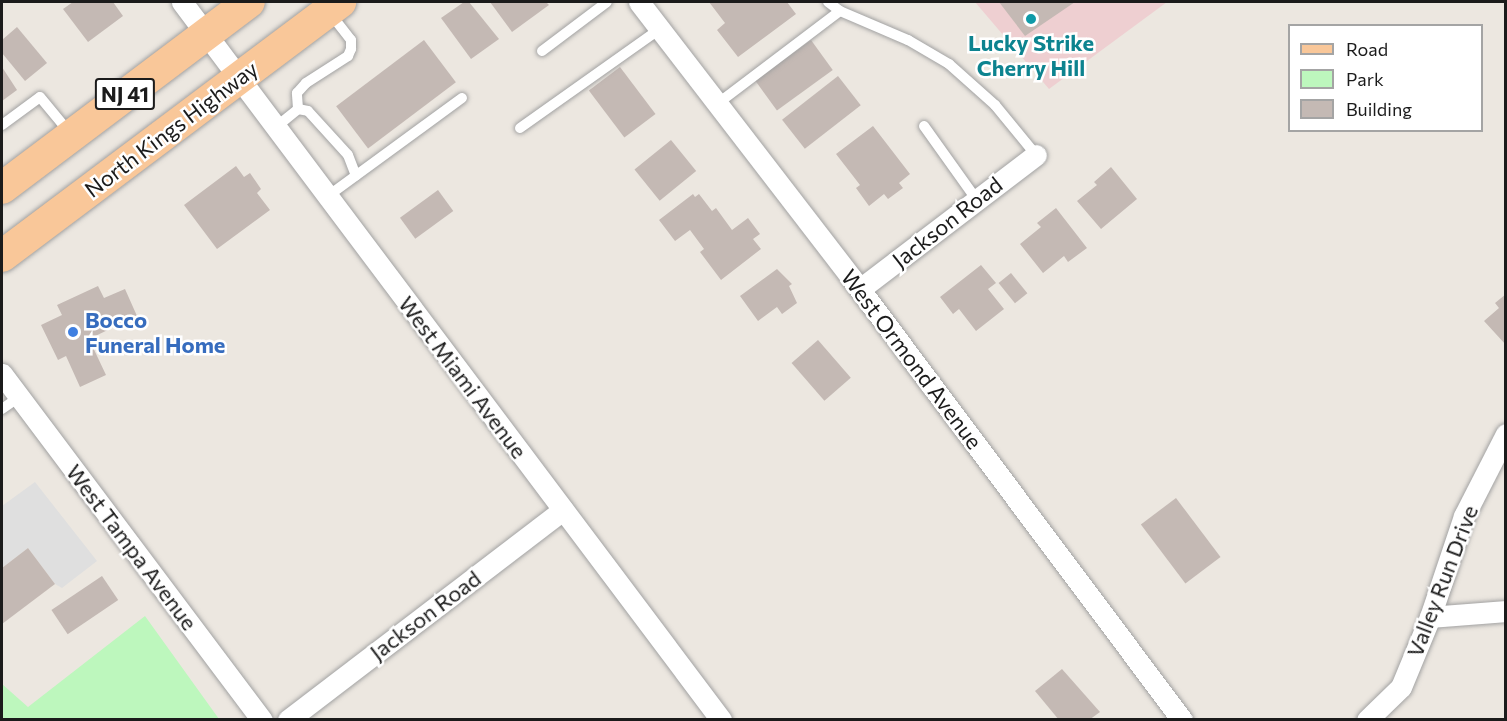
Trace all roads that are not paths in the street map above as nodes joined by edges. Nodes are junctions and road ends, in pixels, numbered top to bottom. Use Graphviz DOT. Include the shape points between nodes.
graph roads {
  1 [pos="182,2"];
  2 [pos="249,2"];
  3 [pos="607,2"];
  4 [pos="639,2"];
  5 [pos="828,2"];
  6 [pos="334,6"];
  7 [pos="840,11"];
  8 [pos="660,29"];
  9 [pos="206,33"];
  10 [pos="542,51"];
  11 [pos="239,78"];
  12 [pos="462,98"];
  13 [pos="717,104"];
  14 [pos="298,109"];
  15 [pos="2,125"];
  16 [pos="924,126"];
  17 [pos="276,127"];
  18 [pos="520,128"];
  19 [pos="72,135"];
  20 [pos="1036,155"];
  21 [pos="356,177"];
  22 [pos="2,188"];
  23 [pos="328,196"];
  24 [pos="976,199"];
  25 [pos="2,256"];
  26 [pos="860,289"];
  27 [pos="2,374"];
  28 [pos="10,403"];
  29 [pos="1506,434"];
  30 [pos="563,510"];
  31 [pos="1506,611"];
  32 [pos="1430,617"];
  33 [pos="262,720"];
  34 [pos="288,720"];
  35 [pos="721,720"];
  36 [pos="1182,720"];
  37 [pos="1367,720"];
  1 -- 9 [label="street, West Miami Avenue"];
  2 -- 9 [label="main road, NJ 41"];
  3 -- 10 [label="lane"];
  4 -- 8 [label="street, West Ormond Avenue"];
  5 -- 7 [label="lane"];
  6 -- 11 [label="main road, North Kings Highway / NJ 41"];
  6 -- 14 [label="lane" via="351,40 351,49 348,56 297,93"];
  7 -- 13 [label="lane"];
  7 -- 20 [label="lane" via="908,40 949,64 995,105"];
  8 -- 13 [label="street, West Ormond Avenue"];
  8 -- 18 [label="lane"];
  9 -- 11 [label="street, West Miami Avenue"];
  9 -- 19 [label="main road, NJ 41"];
  11 -- 17 [label="street, West Miami Avenue"];
  11 -- 25 [label="main road, North Kings Highway / NJ 41"];
  12 -- 21 [label="lane"];
  13 -- 26 [label="street, West Ormond Avenue"];
  14 -- 17 [label="lane"];
  14 -- 21 [label="lane" via="308,111 348,155"];
  15 -- 19 [label="lane" via="40,97"];
  16 -- 24 [label="lane"];
  17 -- 23 [label="street, West Miami Avenue"];
  19 -- 22 [label="main road, NJ 41"];
  20 -- 24 [label="street, Jackson Road"];
  21 -- 23 [label="lane"];
  23 -- 30 [label="street, West Miami Avenue"];
  24 -- 26 [label="street, Jackson Road"];
  26 -- 36 [label="street, West Ormond Avenue"];
  27 -- 28 [label="street, West Tampa Avenue"];
  28 -- 33 [label="street, West Tampa Avenue"];
  29 -- 32 [label="street, Valley Run Drive" via="1464,516"];
  30 -- 34 [label="street, Jackson Road"];
  30 -- 35 [label="street, West Miami Avenue"];
  31 -- 32 [label="street"];
  32 -- 37 [label="street, Valley Run Drive" via="1401,687"];
}
